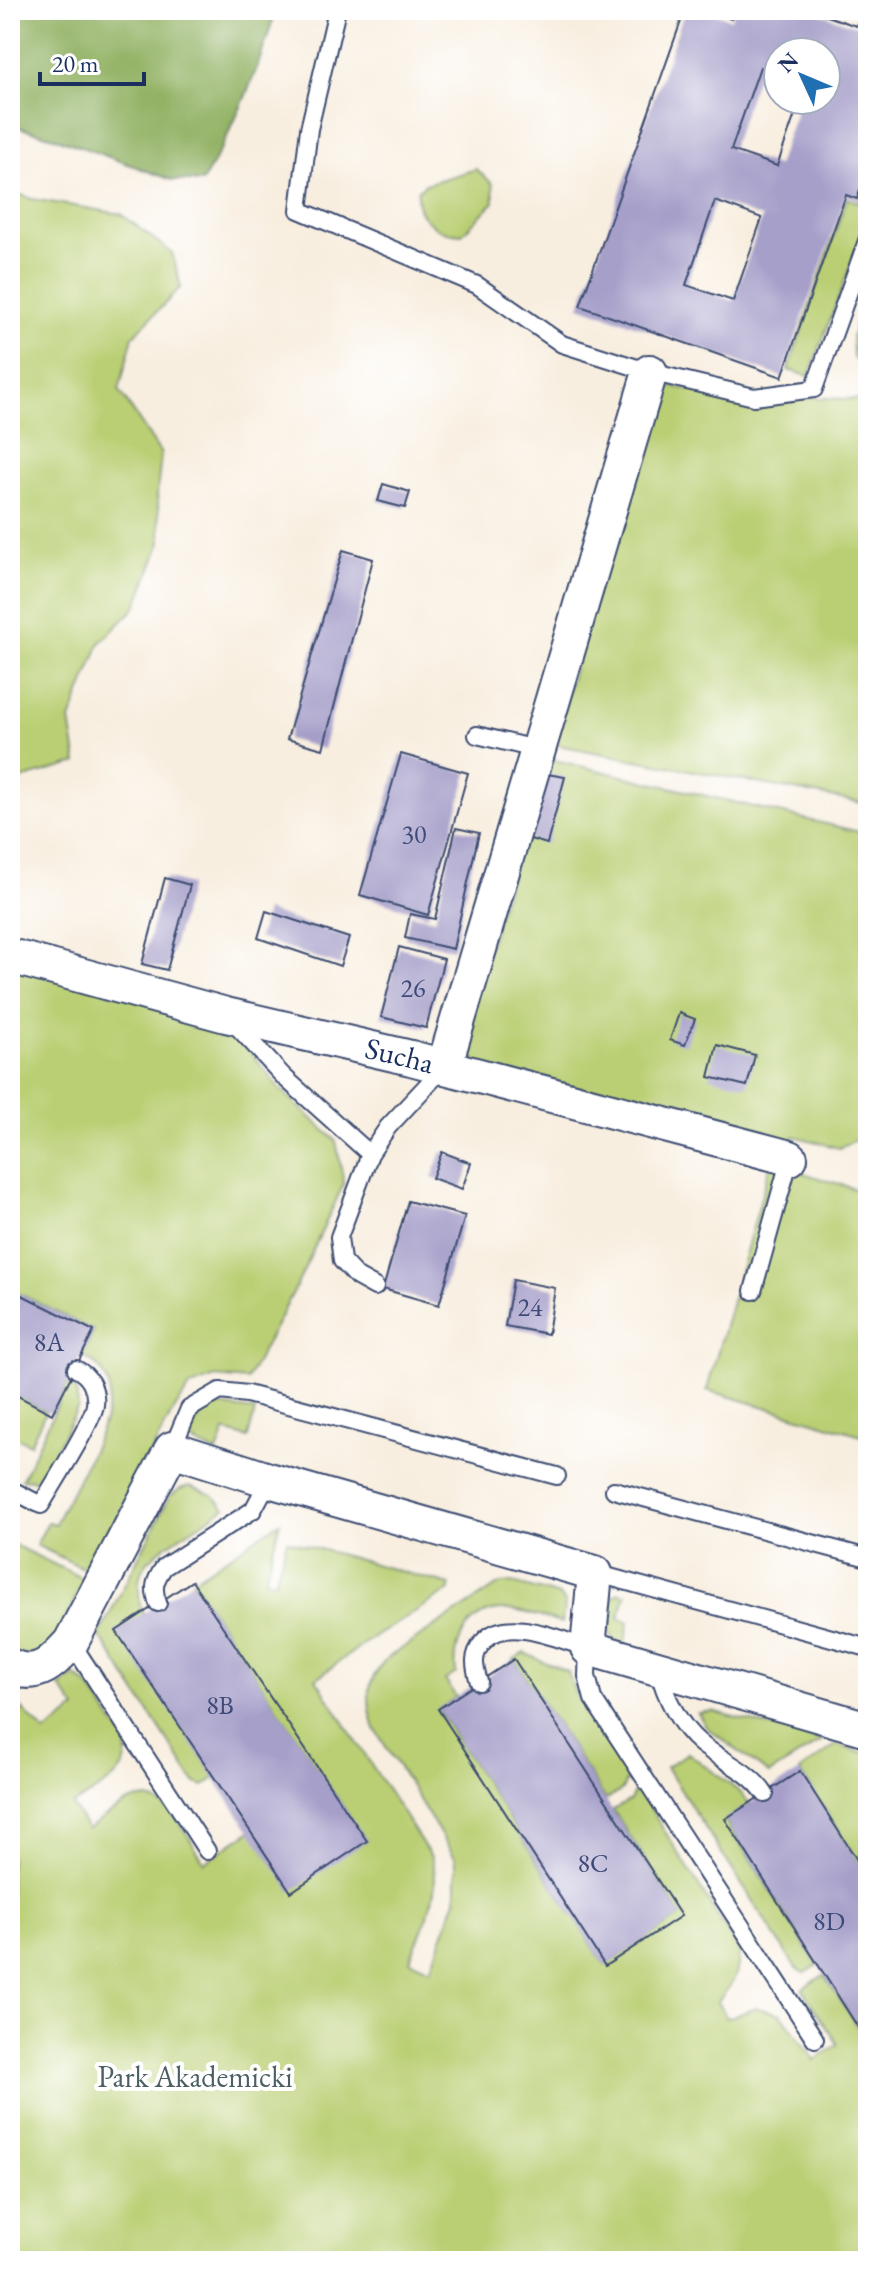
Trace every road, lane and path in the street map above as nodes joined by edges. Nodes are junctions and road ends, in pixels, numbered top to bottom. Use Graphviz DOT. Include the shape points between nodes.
graph roads {
  1 [pos="337,10"];
  2 [pos="868,238"];
  3 [pos="650,372"];
  4 [pos="477,735"];
  5 [pos="539,750"];
  6 [pos="10,956"];
  7 [pos="226,1015"];
  8 [pos="444,1067"];
  9 [pos="370,1154"];
  10 [pos="790,1158"];
  11 [pos="375,1287"];
  12 [pos="753,1291"];
  13 [pos="76,1369"];
  14 [pos="172,1449"];
  15 [pos="557,1476"];
  16 [pos="269,1480"];
  17 [pos="10,1489"];
  18 [pos="614,1490"];
  19 [pos="868,1558"];
  20 [pos="595,1573"];
  21 [pos="158,1603"];
  22 [pos="71,1642"];
  23 [pos="588,1648"];
  24 [pos="868,1648"];
  25 [pos="10,1666"];
  26 [pos="657,1668"];
  27 [pos="479,1682"];
  28 [pos="868,1729"];
  29 [pos="765,1794"];
  30 [pos="207,1851"];
  31 [pos="815,2039"];
  1 -- 3 [label="lane" via="309,129 299,210 477,285 562,344"];
  2 -- 3 [label="lane" via="814,389 754,397"];
  3 -- 5 [label="street"];
  4 -- 5 [label="lane"];
  5 -- 8 [label="street"];
  6 -- 7 [label="street, Sucha"];
  7 -- 8 [label="street, Sucha"];
  7 -- 9 [label="lane" via="284,1077"];
  8 -- 9 [label="lane"];
  8 -- 10 [label="street, Sucha"];
  9 -- 11 [label="lane" via="339,1237 342,1261"];
  10 -- 12 [label="lane"];
  13 -- 17 [label="lane" via="93,1386 95,1409 41,1505"];
  14 -- 15 [label="lane" via="189,1409 220,1391"];
  14 -- 16 [label="street"];
  14 -- 22 [label="street"];
  16 -- 20 [label="street"];
  16 -- 21 [label="lane" via="253,1510 164,1567 156,1579"];
  18 -- 19 [label="lane"];
  20 -- 23 [label="street"];
  20 -- 24 [label="lane"];
  22 -- 25 [label="street" via="49,1666 30,1671"];
  22 -- 30 [label="lane"];
  23 -- 26 [label="street"];
  23 -- 27 [label="lane" via="513,1627 500,1629 477,1649"];
  23 -- 31 [label="lane" via="593,1699"];
  26 -- 28 [label="street"];
  26 -- 29 [label="lane" via="665,1694 690,1732"];
}
